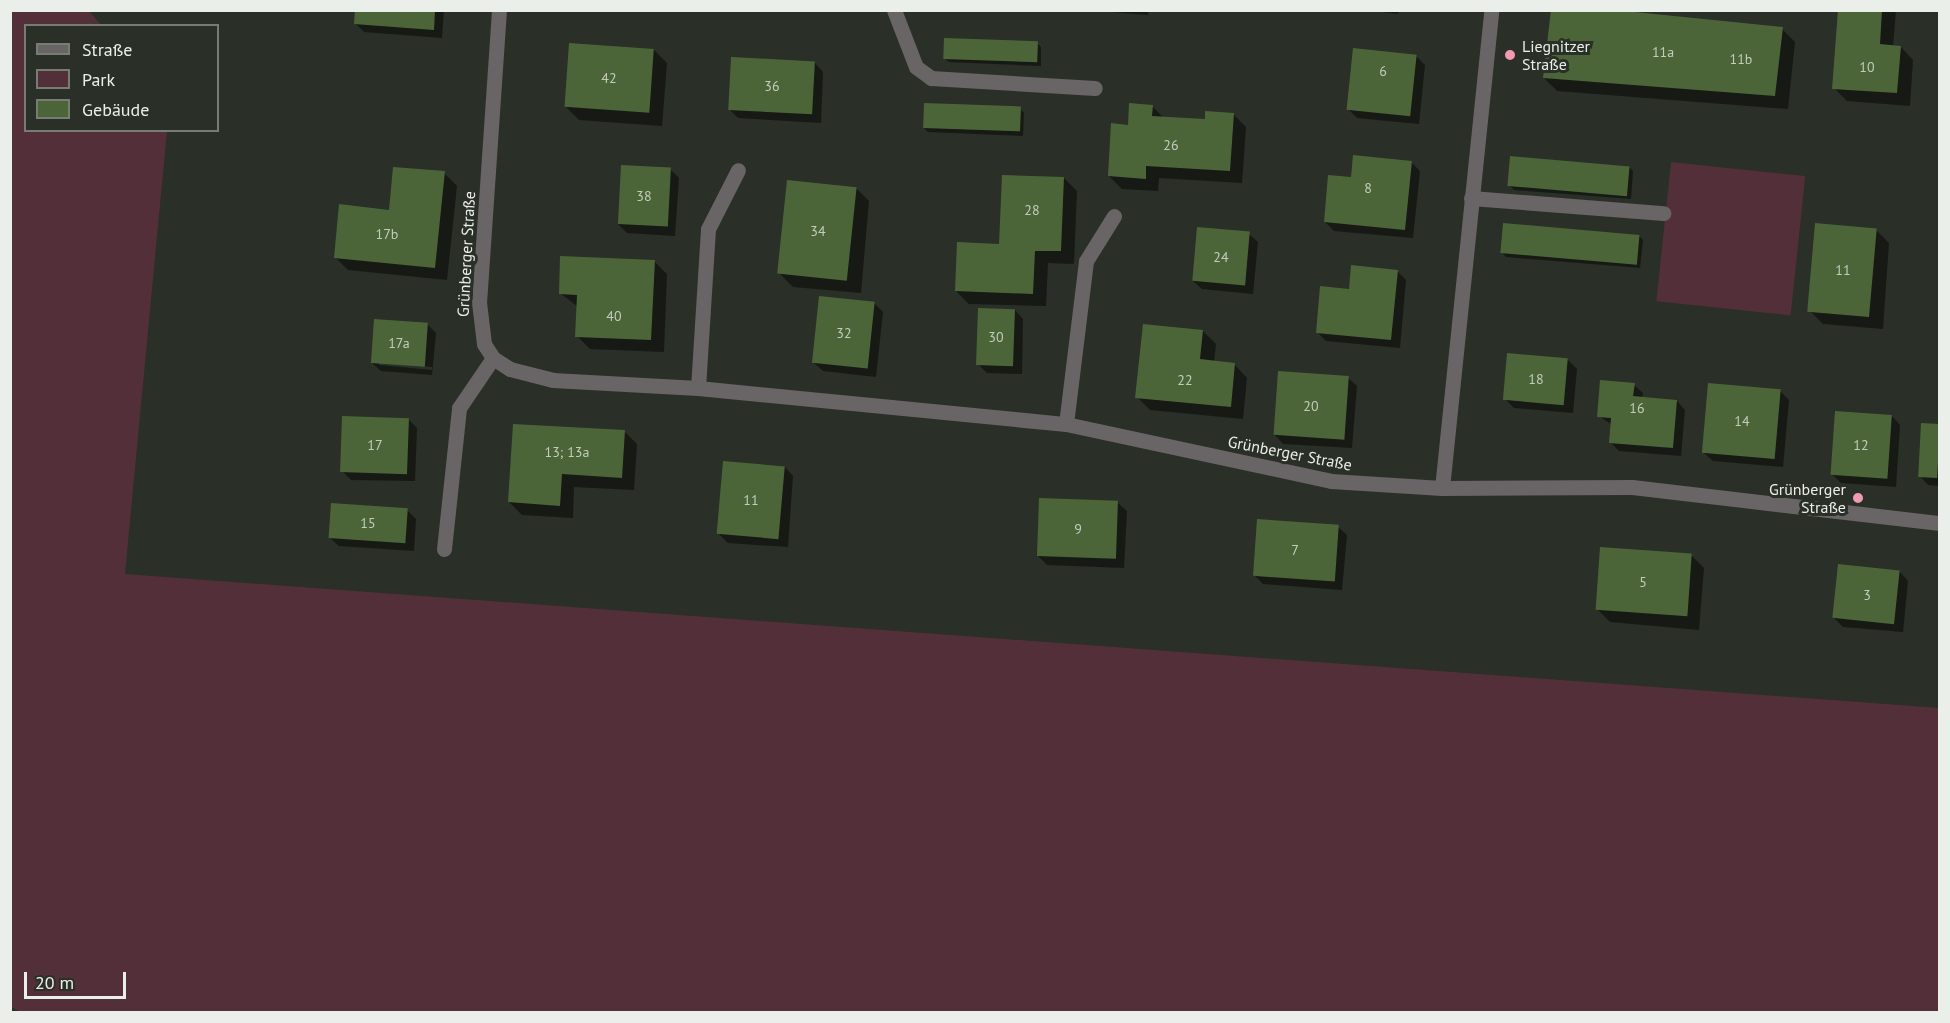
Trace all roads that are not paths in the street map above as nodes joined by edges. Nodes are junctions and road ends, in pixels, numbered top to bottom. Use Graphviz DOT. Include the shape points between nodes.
graph roads {
  1 [pos="499,10"];
  2 [pos="894,10"];
  3 [pos="1491,10"];
  4 [pos="1095,88"];
  5 [pos="738,170"];
  6 [pos="1472,198"];
  7 [pos="1663,213"];
  8 [pos="1114,216"];
  9 [pos="493,358"];
  10 [pos="698,388"];
  11 [pos="1066,424"];
  12 [pos="1442,488"];
  13 [pos="1940,523"];
  14 [pos="444,549"];
  1 -- 9 [label="street, Grünberger Straße" via="479,302 484,344"];
  2 -- 4 [label="street" via="916,66 931,78"];
  3 -- 6 [label="street"];
  5 -- 10 [label="street" via="708,229"];
  6 -- 7 [label="street"];
  6 -- 12 [label="street"];
  8 -- 11 [label="street" via="1086,261"];
  9 -- 10 [label="street, Grünberger Straße" via="510,369 553,380"];
  9 -- 14 [label="street" via="459,408"];
  10 -- 11 [label="street, Grünberger Straße"];
  11 -- 12 [label="street, Grünberger Straße" via="1331,481"];
  12 -- 13 [label="street, Grünberger Straße" via="1632,487"];
}
